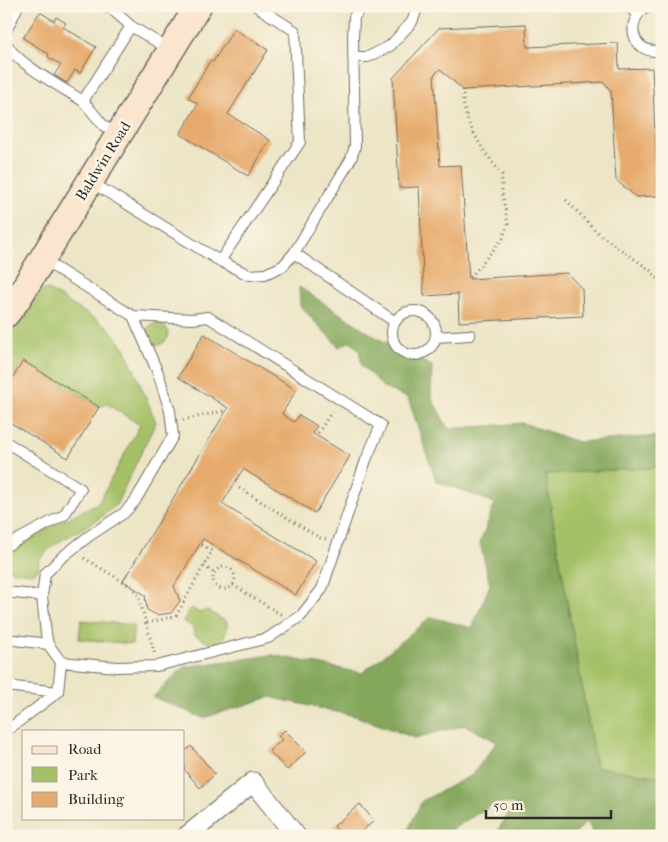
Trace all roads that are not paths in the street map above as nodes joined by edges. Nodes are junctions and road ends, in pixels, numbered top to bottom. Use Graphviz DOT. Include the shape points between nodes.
graph roads {
  1 [pos="18,6"];
  2 [pos="108,6"];
  3 [pos="198,6"];
  4 [pos="256,6"];
  5 [pos="362,6"];
  6 [pos="418,6"];
  7 [pos="628,6"];
  8 [pos="648,6"];
  9 [pos="638,14"];
  10 [pos="131,26"];
  11 [pos="6,32"];
  12 [pos="6,42"];
  13 [pos="662,50"];
  14 [pos="171,51"];
  15 [pos="353,57"];
  16 [pos="82,101"];
  17 [pos="119,135"];
  18 [pos="90,181"];
  19 [pos="294,253"];
  20 [pos="42,260"];
  21 [pos="220,261"];
  22 [pos="6,314"];
  23 [pos="133,316"];
  24 [pos="395,322"];
  25 [pos="470,335"];
  26 [pos="436,337"];
  27 [pos="6,442"];
  28 [pos="6,546"];
  29 [pos="6,592"];
  30 [pos="42,596"];
  31 [pos="6,639"];
  32 [pos="48,644"];
  33 [pos="61,662"];
  34 [pos="6,686"];
  35 [pos="58,692"];
  36 [pos="6,731"];
  37 [pos="187,836"];
  38 [pos="296,836"];
  1 -- 11 [label="lane"];
  2 -- 10 [label="lane"];
  3 -- 14 [label="street, Baldwin Road"];
  4 -- 21 [label="lane" via="295,31 300,142"];
  5 -- 15 [label="lane" via="354,17"];
  6 -- 15 [label="lane" via="412,22 390,46 368,56"];
  7 -- 9 [label="lane"];
  8 -- 9 [label="lane"];
  9 -- 13 [label="lane" via="632,30 638,43 651,51"];
  10 -- 14 [label="lane"];
  10 -- 16 [label="lane"];
  12 -- 16 [label="lane" via="8,48 26,64"];
  14 -- 17 [label="street, Baldwin Road"];
  15 -- 19 [label="lane" via="355,146 351,159"];
  16 -- 17 [label="lane" via="104,126"];
  17 -- 18 [label="street, Baldwin Road"];
  18 -- 20 [label="street, Baldwin Road"];
  18 -- 21 [label="lane"];
  19 -- 21 [label="lane" via="282,266 265,274 249,275"];
  19 -- 24 [label="lane"];
  20 -- 22 [label="street, Baldwin Road"];
  20 -- 23 [label="lane"];
  23 -- 30 [label="lane" via="158,373 170,411 173,436 135,501 124,513 60,558 46,574"];
  23 -- 33 [label="lane" via="208,317 381,425 322,590 301,616 268,638 157,666 117,667"];
  24 -- 26 [label="lane" via="406,312 420,311 432,319"];
  24 -- 26 [label="lane" via="392,336 405,353 427,351"];
  25 -- 26 [label="lane"];
  27 -- 28 [label="lane" via="81,489 64,516"];
  29 -- 30 [label="lane"];
  30 -- 32 [label="lane"];
  31 -- 32 [label="lane"];
  32 -- 33 [label="lane"];
  33 -- 35 [label="lane"];
  34 -- 35 [label="lane"];
  35 -- 36 [label="lane"];
  37 -- 38 [label="street" via="253,782"];
}
